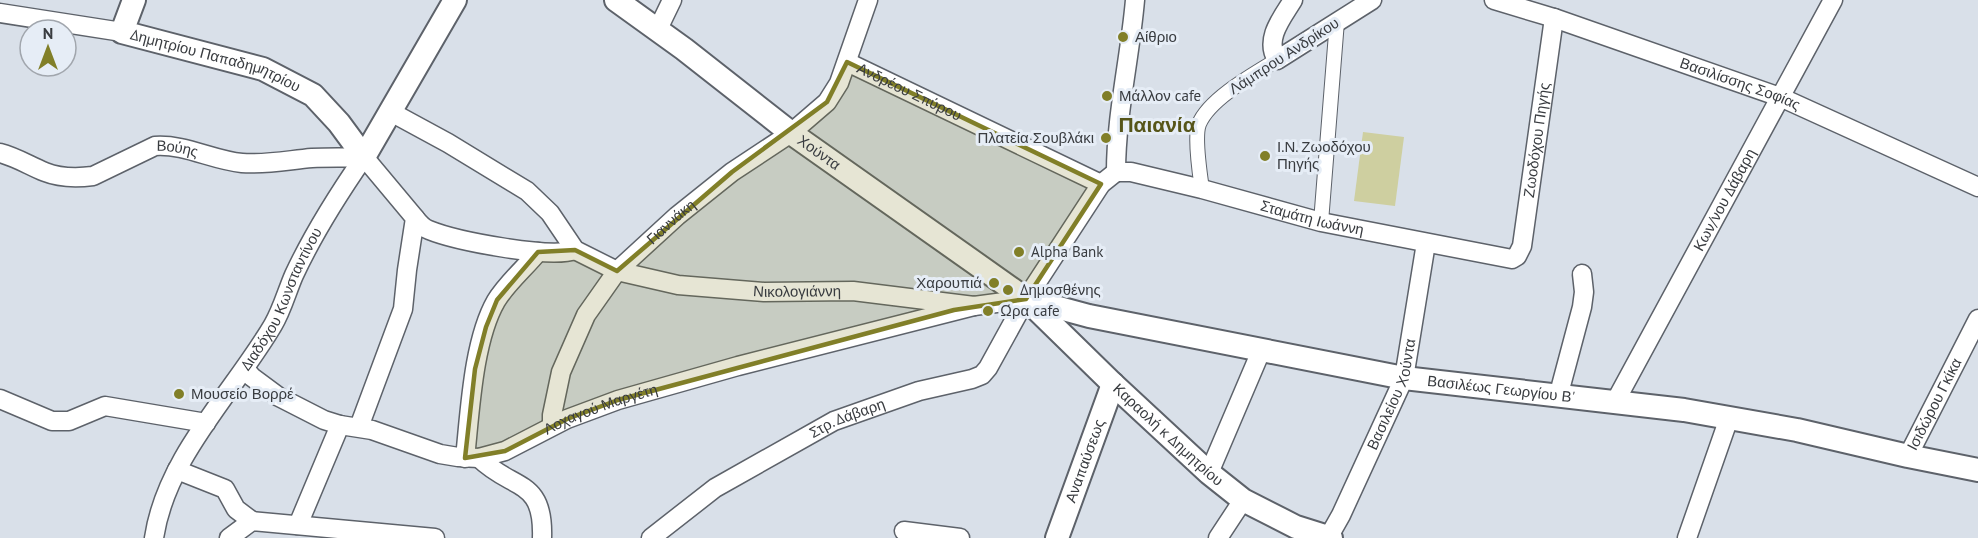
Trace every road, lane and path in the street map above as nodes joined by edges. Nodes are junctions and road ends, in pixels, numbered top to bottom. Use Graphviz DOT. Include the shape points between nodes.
graph roads {
  1 [pos="134,0"];
  2 [pos="455,0"];
  3 [pos="616,0"];
  4 [pos="672,0"];
  5 [pos="868,0"];
  6 [pos="1135,0"];
  7 [pos="1293,0"];
  8 [pos="1372,0"];
  9 [pos="1494,0"];
  10 [pos="1833,0"];
  11 [pos="21,8"];
  12 [pos="0,13"];
  13 [pos="1554,18"];
  14 [pos="1337,21"];
  15 [pos="658,29"];
  16 [pos="122,32"];
  17 [pos="1277,60"];
  18 [pos="847,62"];
  19 [pos="1780,97"];
  20 [pos="389,111"];
  21 [pos="790,133"];
  22 [pos="0,153"];
  23 [pos="364,157"];
  24 [pos="1116,172"];
  25 [pos="1976,183"];
  26 [pos="1101,184"];
  27 [pos="1202,189"];
  28 [pos="415,218"];
  29 [pos="1321,222"];
  30 [pos="1426,243"];
  31 [pos="575,249"];
  32 [pos="538,252"];
  33 [pos="1512,259"];
  34 [pos="617,271"];
  35 [pos="1582,274"];
  36 [pos="1026,299"];
  37 [pos="974,306"];
  38 [pos="1978,318"];
  39 [pos="1978,348"];
  40 [pos="1261,351"];
  41 [pos="1958,357"];
  42 [pos="244,369"];
  43 [pos="1404,378"];
  44 [pos="1113,384"];
  45 [pos="1558,397"];
  46 [pos="0,399"];
  47 [pos="1615,402"];
  48 [pos="1729,417"];
  49 [pos="206,423"];
  50 [pos="340,425"];
  51 [pos="552,425"];
  52 [pos="359,427"];
  53 [pos="1908,456"];
  54 [pos="472,458"];
  55 [pos="177,470"];
  56 [pos="1978,470"];
  57 [pos="1209,473"];
  58 [pos="1243,500"];
  59 [pos="252,521"];
  60 [pos="298,525"];
  61 [pos="904,531"];
  62 [pos="1294,533"];
  63 [pos="154,538"];
  64 [pos="229,538"];
  65 [pos="435,538"];
  66 [pos="542,538"];
  67 [pos="651,538"];
  68 [pos="960,538"];
  69 [pos="1057,538"];
  70 [pos="1218,538"];
  71 [pos="1329,538"];
  72 [pos="1687,538"];
  1 -- 16 [label="street"];
  2 -- 20 [label="street"];
  3 -- 15 [label="street, Χούντα"];
  4 -- 15 [label="street"];
  5 -- 18 [label="street, Γιαννάκη"];
  6 -- 24 [label="street" via="1116,144"];
  7 -- 17 [label="street" via="1273,37 1271,48"];
  8 -- 14 [label="street, Λάμπρου Ανδρίκου"];
  9 -- 13 [label="street, Βασιλίσσης Σοφίας"];
  10 -- 19 [label="street, Κων/νου Δάβαρη"];
  11 -- 12 [label="street, Δημητρίου Παπαδημητρίου"];
  11 -- 16 [label="street, Δημητρίου Παπαδημητρίου"];
  13 -- 19 [label="street, Βασιλίσσης Σοφίας"];
  13 -- 33 [label="street, Ζωοδόχου Πηγής" via="1521,252"];
  14 -- 17 [label="street, Λάμπρου Ανδρίκου"];
  14 -- 29 [label="street"];
  15 -- 21 [label="street, Χούντα"];
  16 -- 23 [label="street, Δημητρίου Παπαδημητρίου" via="262,69 313,95"];
  17 -- 27 [label="street, Λάμπρου Ανδρίκου" via="1207,110 1198,126"];
  18 -- 21 [label="street, Γιαννάκη" via="827,102"];
  18 -- 26 [label="street, Ανδρέου Σπύρου"];
  19 -- 25 [label="street, Βασιλίσσης Σοφίας"];
  19 -- 47 [label="street, Κων/νου Δάβαρη"];
  20 -- 23 [label="street"];
  20 -- 31 [label="street, Νικολογιάννη" via="535,197"];
  21 -- 34 [label="street, Γιαννάκη" via="732,172"];
  21 -- 36 [label="street, Χούντα"];
  22 -- 23 [label="street, Βούης" via="46,173 66,177 93,176 155,146 166,145 244,163"];
  23 -- 28 [label="street"];
  23 -- 42 [label="street, Διαδόχου Κωνσταντίνου" via="329,207 294,275 275,323"];
  24 -- 26 [label="street, Στρ. Δάβαρη"];
  24 -- 27 [label="street, Σταμάτη Ιωάννη"];
  26 -- 36 [label="street, Στρ. Δάβαρη"];
  27 -- 29 [label="street, Σταμάτη Ιωάννη"];
  28 -- 32 [label="street" via="426,229 456,238"];
  28 -- 52 [label="street" via="403,309"];
  29 -- 30 [label="street, Σταμάτη Ιωάννη"];
  30 -- 33 [label="street, Σταμάτη Ιωάννη"];
  30 -- 43 [label="street, Βασιλείου Χούντα"];
  31 -- 32 [label="street"];
  31 -- 34 [label="street, Νικολογιάννη"];
  32 -- 54 [label="street" via="497,300 486,327 475,369"];
  34 -- 37 [label="street, Νικολογιάννη" via="678,285 764,292 853,291"];
  34 -- 51 [label="street, Γιαννάκη" via="586,315 561,372"];
  35 -- 45 [label="street" via="1582,307"];
  36 -- 37 [label="street, Νικολογιάννη"];
  36 -- 40 [label="street, Βασιλέως Γεωργίου Β'"];
  36 -- 44 [label="street, Καραολή κ Δημητρίου"];
  36 -- 67 [label="street, Στρ. Δάβαρη" via="982,375 919,391 834,421 715,488"];
  37 -- 51 [label="street, Λοχαγού Μαργέτη" via="738,366 618,400"];
  38 -- 41 [label="street, Ισιδώρου Γκίκα"];
  39 -- 41 [label="street"];
  40 -- 43 [label="street, Βασιλέως Γεωργίου Β'"];
  40 -- 57 [label="street"];
  41 -- 53 [label="street, Ισιδώρου Γκίκα"];
  42 -- 49 [label="street, Διαδόχου Κωνσταντίνου"];
  42 -- 50 [label="street, Λοχαγού Μαργέτη" via="285,400"];
  43 -- 45 [label="street, Βασιλέως Γεωργίου Β'"];
  43 -- 71 [label="street, Βασιλείου Χούντα"];
  44 -- 57 [label="street, Καραολή κ Δημητρίου"];
  44 -- 69 [label="street, Αναπαύσεως"];
  45 -- 47 [label="street, Βασιλέως Γεωργίου Β'"];
  46 -- 49 [label="street" via="60,422 105,406"];
  47 -- 48 [label="street, Βασιλέως Γεωργίου Β'"];
  48 -- 53 [label="street, Βασιλέως Γεωργίου Β'"];
  48 -- 72 [label="street"];
  49 -- 55 [label="street, Διαδόχου Κωνσταντίνου"];
  50 -- 52 [label="street, Λοχαγού Μαργέτη"];
  50 -- 60 [label="street"];
  51 -- 54 [label="street, Λοχαγού Μαργέτη" via="518,445"];
  52 -- 54 [label="street, Λοχαγού Μαργέτη" via="440,454"];
  53 -- 56 [label="street, Βασιλέως Γεωργίου Β'"];
  54 -- 66 [label="street" via="524,487 538,501"];
  55 -- 59 [label="street" via="225,489 236,509"];
  55 -- 63 [label="street, Διαδόχου Κωνσταντίνου" via="164,498"];
  57 -- 58 [label="street, Καραολή κ Δημητρίου"];
  58 -- 62 [label="street, Καραολή κ Δημητρίου"];
  58 -- 70 [label="street"];
  59 -- 60 [label="street"];
  59 -- 64 [label="street"];
  60 -- 65 [label="street"];
  61 -- 68 [label="street"];
  62 -- 71 [label="street, Καραολή κ Δημητρίου"];
}
